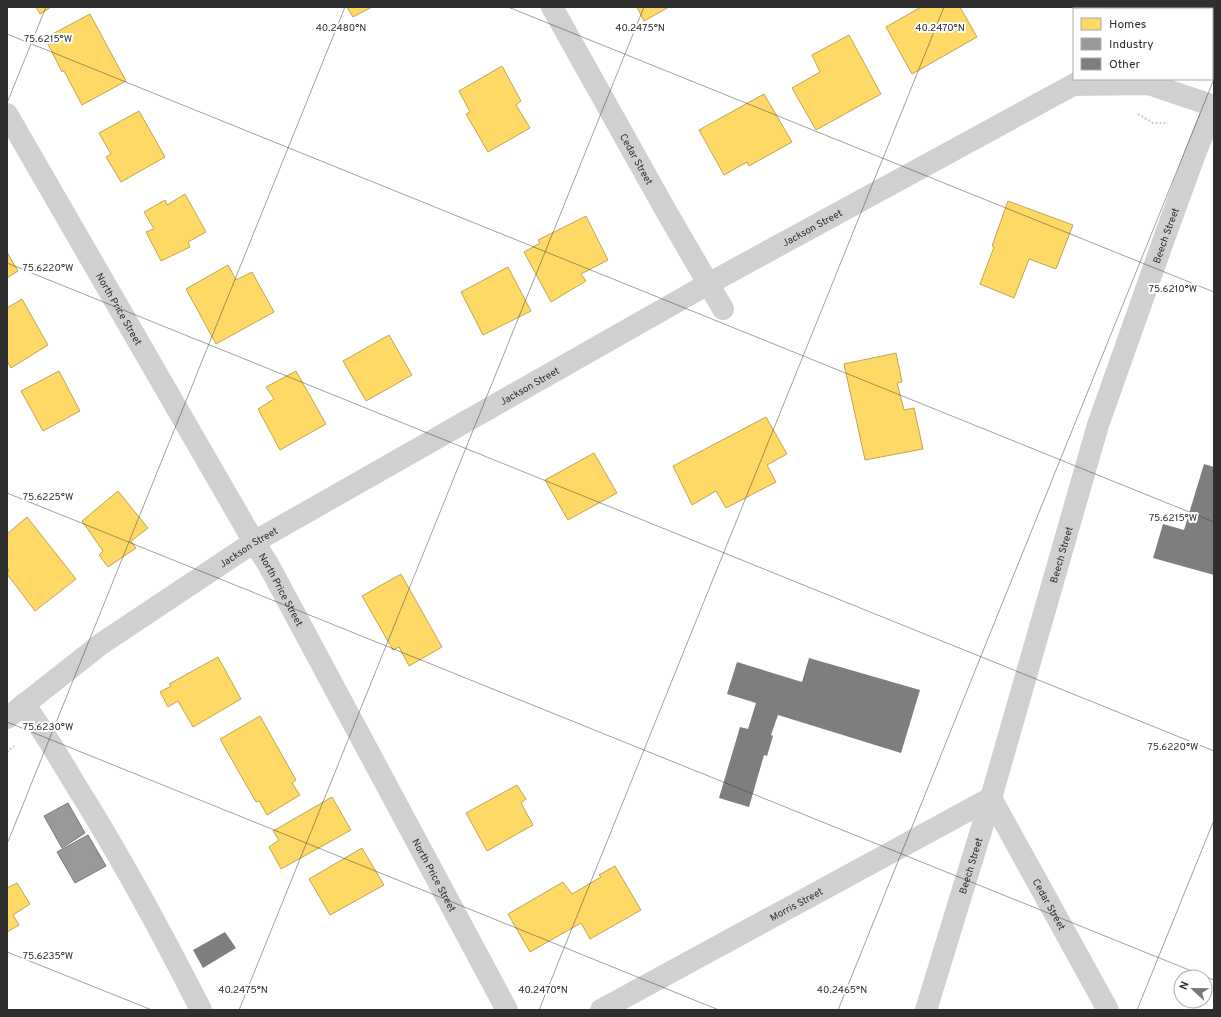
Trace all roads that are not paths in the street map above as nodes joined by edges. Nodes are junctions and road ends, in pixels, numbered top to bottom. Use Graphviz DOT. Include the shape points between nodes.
graph roads {
  1 [pos="552,7"];
  2 [pos="1078,82"];
  3 [pos="1211,113"];
  4 [pos="7,114"];
  5 [pos="708,284"];
  6 [pos="723,309"];
  7 [pos="254,542"];
  8 [pos="24,704"];
  9 [pos="7,718"];
  10 [pos="990,798"];
  11 [pos="201,1010"];
  12 [pos="507,1010"];
  13 [pos="601,1010"];
  14 [pos="926,1010"];
  15 [pos="1108,1010"];
  1 -- 5 [label="street, Cedar Street"];
  2 -- 3 [label="street, Jackson Street" via="1149,84"];
  2 -- 5 [label="street, Jackson Street"];
  3 -- 10 [label="street, Beech Street" via="1098,425"];
  4 -- 7 [label="street, North Price Street"];
  5 -- 6 [label="street, Cedar Street"];
  5 -- 7 [label="street, Jackson Street"];
  7 -- 8 [label="street, Jackson Street" via="102,644"];
  7 -- 12 [label="street, North Price Street"];
  8 -- 9 [label="street, Jackson Street"];
  8 -- 11 [label="street" via="107,835"];
  10 -- 13 [label="street, Morris Street"];
  10 -- 14 [label="street, Beech Street"];
  10 -- 15 [label="street, Cedar Street"];
}
